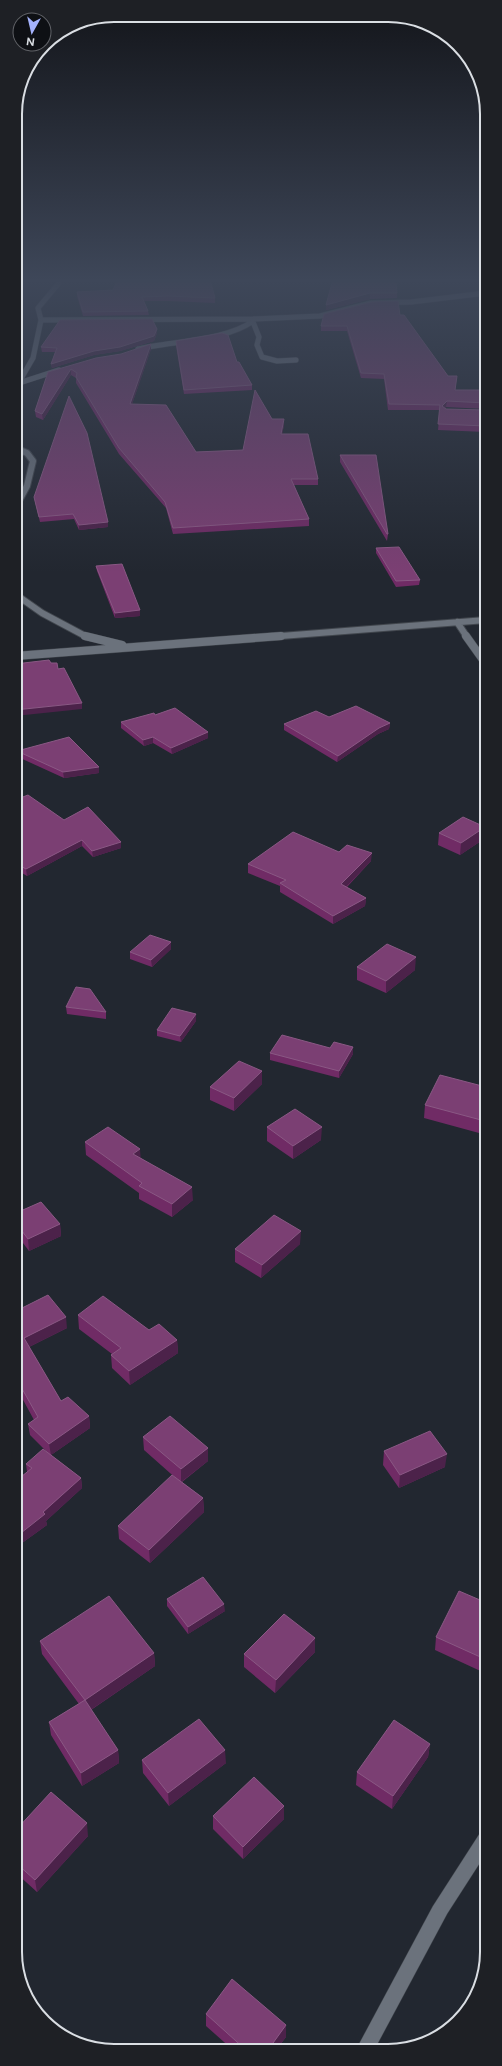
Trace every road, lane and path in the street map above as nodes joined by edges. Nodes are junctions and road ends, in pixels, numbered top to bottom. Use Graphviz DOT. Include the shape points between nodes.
graph roads {
  1 [pos="22,451"];
  2 [pos="22,500"];
  3 [pos="22,599"];
  4 [pos="480,620"];
  5 [pos="457,622"];
  6 [pos="131,647"];
  7 [pos="22,655"];
  8 [pos="480,655"];
  9 [pos="480,1848"];
  10 [pos="368,2044"];
  1 -- 2 [label="street" via="34,461 31,478"];
  3 -- 6 [label="street" via="42,613 88,637"];
  4 -- 5 [label="street"];
  5 -- 6 [label="street"];
  5 -- 8 [label="street"];
  6 -- 7 [label="street"];
  9 -- 10 [label="street" via="440,1910"];
}
